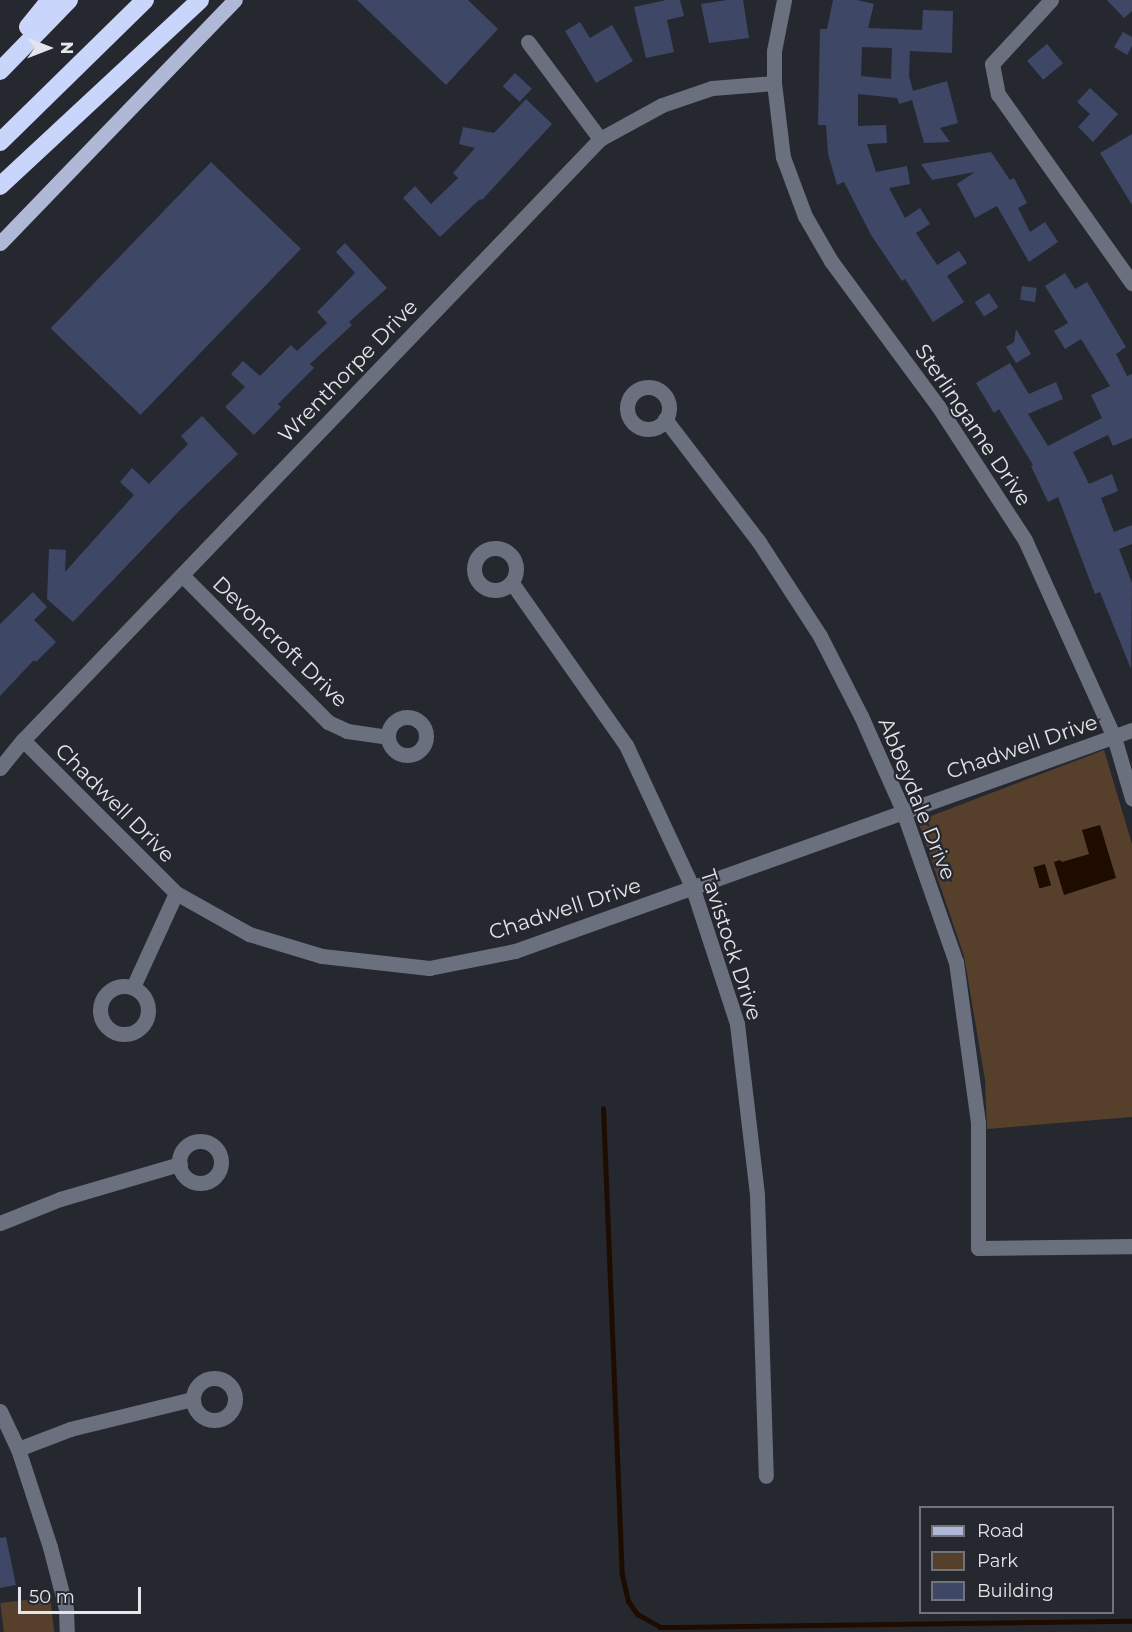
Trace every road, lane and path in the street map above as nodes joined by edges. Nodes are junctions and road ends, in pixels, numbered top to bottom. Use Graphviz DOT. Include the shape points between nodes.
graph roads {
  1 [pos="50,0"];
  2 [pos="69,0"];
  3 [pos="145,0"];
  4 [pos="200,0"];
  5 [pos="235,0"];
  6 [pos="784,0"];
  7 [pos="1051,0"];
  8 [pos="528,42"];
  9 [pos="0,61"];
  10 [pos="0,71"];
  11 [pos="774,83"];
  12 [pos="600,139"];
  13 [pos="0,142"];
  14 [pos="0,186"];
  15 [pos="0,243"];
  16 [pos="1132,283"];
  17 [pos="665,419"];
  18 [pos="182,575"];
  19 [pos="512,583"];
  20 [pos="1132,730"];
  21 [pos="388,737"];
  22 [pos="1114,737"];
  23 [pos="23,740"];
  24 [pos="0,768"];
  25 [pos="1132,798"];
  26 [pos="903,811"];
  27 [pos="693,889"];
  28 [pos="176,893"];
  29 [pos="133,987"];
  30 [pos="180,1164"];
  31 [pos="0,1223"];
  32 [pos="1132,1246"];
  33 [pos="192,1399"];
  34 [pos="0,1411"];
  35 [pos="18,1449"];
  36 [pos="766,1476"];
  37 [pos="68,1632"];
  1 -- 9 [label="highway"];
  2 -- 10 [label="highway"];
  3 -- 13 [label="highway"];
  4 -- 14 [label="highway"];
  5 -- 15 [label="main road"];
  6 -- 11 [label="street, Sterlingame Drive" via="774,51"];
  7 -- 16 [label="street" via="992,64 998,94"];
  8 -- 12 [label="street"];
  11 -- 12 [label="street, Wrenthorpe Drive" via="712,88 662,105"];
  11 -- 22 [label="street, Sterlingame Drive" via="783,157 806,216 831,261 938,406 1025,540"];
  12 -- 18 [label="street, Wrenthorpe Drive"];
  17 -- 26 [label="street, Abbeydale Drive" via="759,542 820,636"];
  18 -- 21 [label="street, Devoncroft Drive" via="328,722 347,731"];
  18 -- 23 [label="street, Wrenthorpe Drive"];
  19 -- 27 [label="street, Tavistock Drive" via="626,744"];
  20 -- 22 [label="street, Chadwell Drive"];
  22 -- 25 [label="street, Sterlingame Drive"];
  22 -- 26 [label="street, Chadwell Drive"];
  23 -- 24 [label="street, Wrenthorpe Drive"];
  23 -- 28 [label="street, Chadwell Drive"];
  26 -- 27 [label="street, Chadwell Drive"];
  26 -- 32 [label="street, Abbeydale Drive" via="956,962 978,1123 978,1248"];
  27 -- 28 [label="street, Chadwell Drive" via="515,951 429,968 321,956 249,934"];
  27 -- 36 [label="street, Tavistock Drive" via="737,1024 757,1195"];
  28 -- 29 [label="street"];
  30 -- 31 [label="street" via="60,1199"];
  33 -- 35 [label="street" via="70,1429"];
  34 -- 35 [label="street"];
  35 -- 37 [label="street" via="50,1547"];
}
